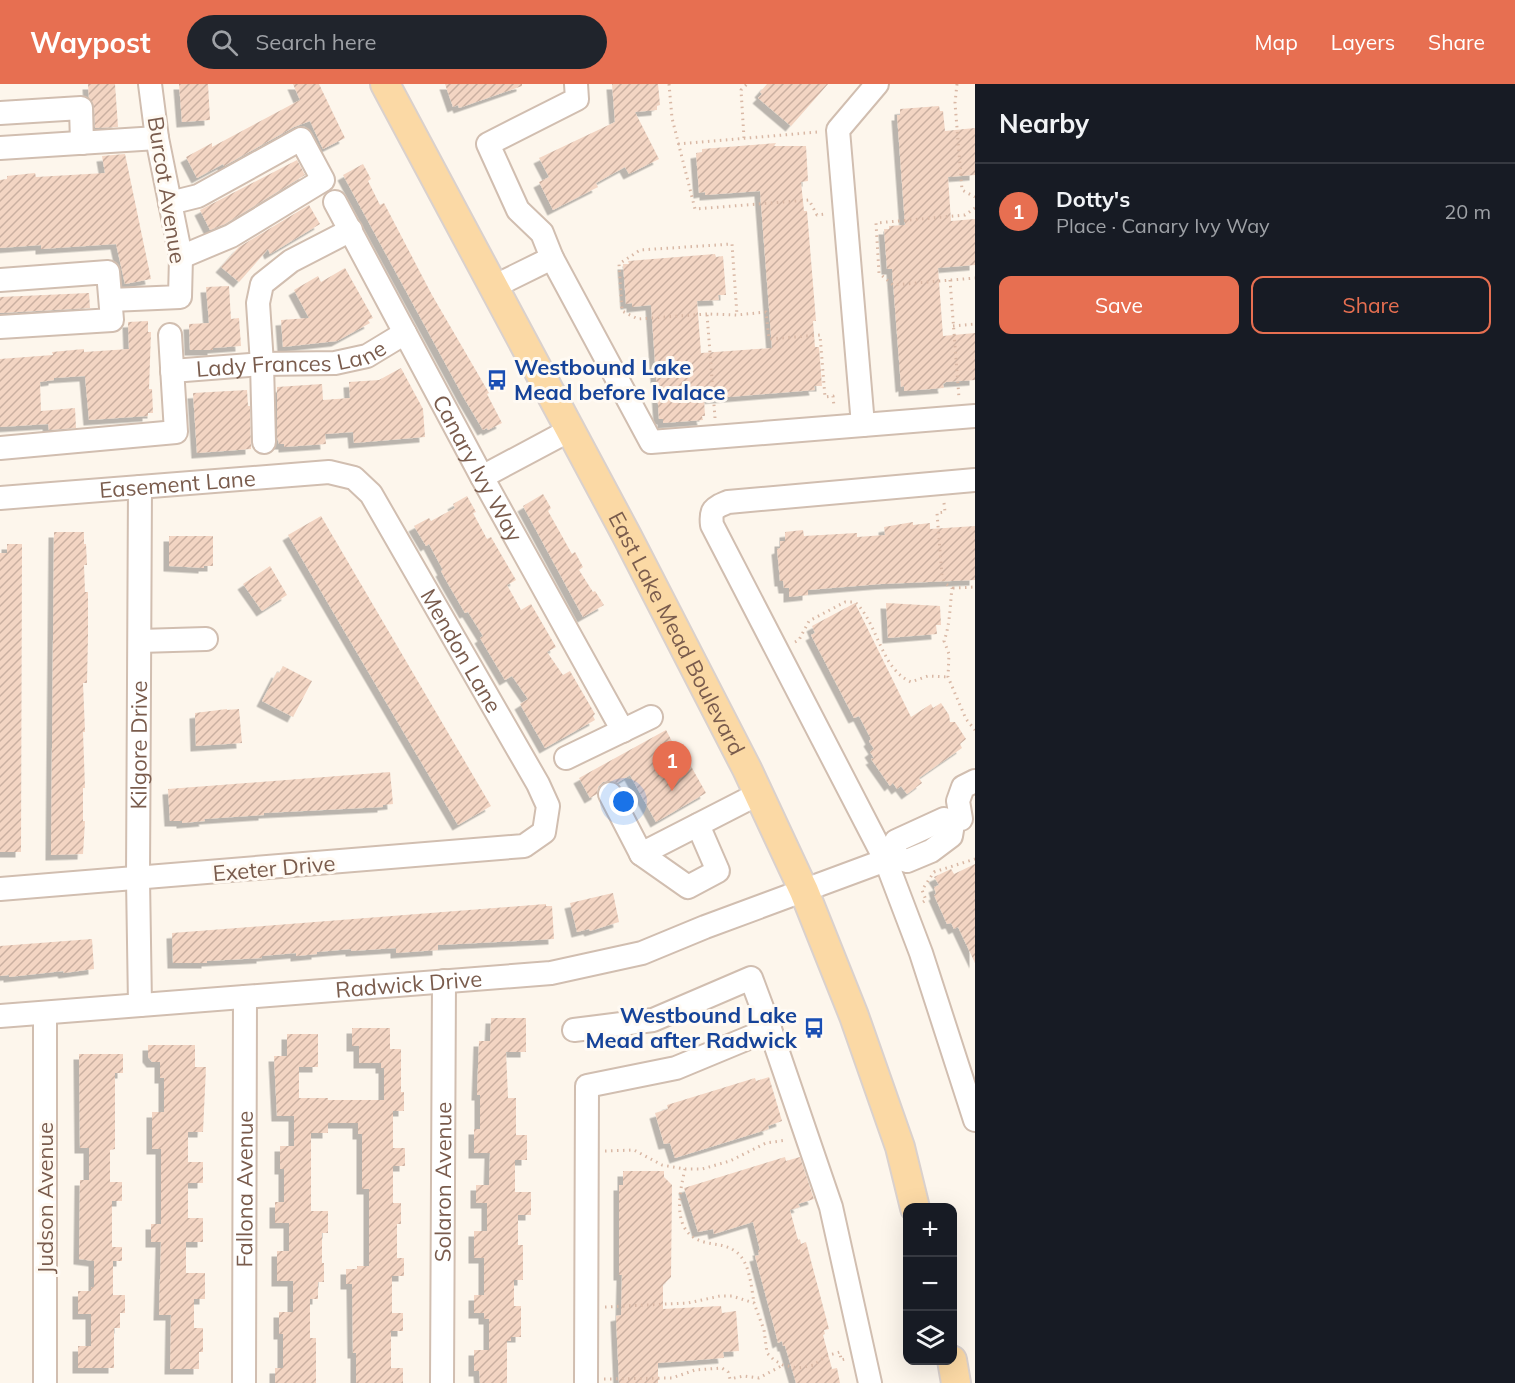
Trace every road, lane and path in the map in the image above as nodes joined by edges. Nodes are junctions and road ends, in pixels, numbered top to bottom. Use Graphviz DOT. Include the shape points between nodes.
graph roads {
  1 [pos="150,84"];
  2 [pos="385,84"];
  3 [pos="576,84"];
  4 [pos="669,84"];
  5 [pos="747,84"];
  6 [pos="877,84"];
  7 [pos="957,84"];
  8 [pos="0,113"];
  9 [pos="838,130"];
  10 [pos="157,138"];
  11 [pos="744,138"];
  12 [pos="82,143"];
  13 [pos="678,144"];
  14 [pos="0,148"];
  15 [pos="975,197"];
  16 [pos="335,202"];
  17 [pos="170,203"];
  18 [pos="975,208"];
  19 [pos="845,212"];
  20 [pos="351,230"];
  21 [pos="181,257"];
  22 [pos="552,258"];
  23 [pos="975,278"];
  24 [pos="0,280"];
  25 [pos="950,280"];
  26 [pos="493,287"];
  27 [pos="111,300"];
  28 [pos="707,315"];
  29 [pos="737,315"];
  30 [pos="975,324"];
  31 [pos="954,326"];
  32 [pos="0,327"];
  33 [pos="405,333"];
  34 [pos="170,335"];
  35 [pos="262,364"];
  36 [pos="172,371"];
  37 [pos="968,417"];
  38 [pos="863,425"];
  39 [pos="836,427"];
  40 [pos="570,430"];
  41 [pos="717,437"];
  42 [pos="264,442"];
  43 [pos="0,448"];
  44 [pos="482,477"];
  45 [pos="354,478"];
  46 [pos="975,480"];
  47 [pos="943,483"];
  48 [pos="140,487"];
  49 [pos="0,498"];
  50 [pos="975,587"];
  51 [pos="952,588"];
  52 [pos="206,639"];
  53 [pos="140,641"];
  54 [pos="778,651"];
  55 [pos="948,677"];
  56 [pos="651,717"];
  57 [pos="975,729"];
  58 [pos="623,731"];
  59 [pos="566,759"];
  60 [pos="975,781"];
  61 [pos="610,794"];
  62 [pos="758,794"];
  63 [pos="963,821"];
  64 [pos="698,825"];
  65 [pos="544,832"];
  66 [pos="641,854"];
  67 [pos="890,859"];
  68 [pos="975,859"];
  69 [pos="138,879"];
  70 [pos="0,889"];
  71 [pos="804,891"];
  72 [pos="905,910"];
  73 [pos="444,981"];
  74 [pos="245,997"];
  75 [pos="140,1005"];
  76 [pos="45,1013"];
  77 [pos="0,1016"];
  78 [pos="770,1029"];
  79 [pos="574,1030"];
  80 [pos="975,1120"];
  81 [pos="806,1133"];
  82 [pos="587,1152"];
  83 [pos="685,1169"];
  84 [pos="914,1203"];
  85 [pos="754,1302"];
  86 [pos="586,1308"];
  87 [pos="864,1355"];
  88 [pos="783,1365"];
  89 [pos="953,1365"];
  90 [pos="586,1381"];
  91 [pos="729,1381"];
  92 [pos="45,1383"];
  93 [pos="244,1383"];
  94 [pos="442,1383"];
  95 [pos="870,1383"];
  96 [pos="956,1383"];
  1 -- 10 [label="street, Burcot Avenue"];
  2 -- 26 [label="main road, East Lake Mead Boulevard"];
  3 -- 22 [label="street" via="577,99 488,144 518,210 542,233"];
  4 -- 13 [label="path"];
  5 -- 11 [label="path" via="741,90"];
  6 -- 9 [label="street"];
  7 -- 15 [label="path" via="962,190"];
  8 -- 12 [label="street" via="81,108"];
  9 -- 11 [label="path"];
  9 -- 19 [label="street"];
  10 -- 12 [label="street"];
  10 -- 17 [label="street, Burcot Avenue"];
  11 -- 13 [label="path"];
  12 -- 14 [label="street"];
  13 -- 19 [label="path" via="695,209 809,200 817,215"];
  16 -- 20 [label="street, Canary Ivy Way"];
  17 -- 21 [label="street, Burcot Avenue"];
  17 -- 21 [label="street" via="198,196 301,139 323,180 231,236"];
  18 -- 25 [label="path" via="965,215 876,223 879,273 893,285"];
  19 -- 38 [label="street"];
  20 -- 33 [label="street, Canary Ivy Way"];
  20 -- 35 [label="street" via="291,261 262,284 258,303"];
  21 -- 27 [label="street, Burcot Avenue" via="180,297"];
  22 -- 26 [label="street"];
  22 -- 41 [label="street" via="651,442"];
  23 -- 25 [label="path"];
  24 -- 27 [label="street" via="108,272"];
  25 -- 31 [label="path"];
  26 -- 40 [label="main road, East Lake Mead Boulevard"];
  27 -- 32 [label="street" via="112,320"];
  28 -- 29 [label="path"];
  28 -- 29 [label="path" via="638,319 622,311 620,264 640,250 732,244"];
  28 -- 41 [label="path"];
  29 -- 39 [label="path" via="766,312 769,339 820,334 825,397 833,396"];
  30 -- 31 [label="path"];
  31 -- 37 [label="path"];
  33 -- 35 [label="street, Lady Frances Lane" via="367,356 335,363"];
  33 -- 44 [label="street, Canary Ivy Way"];
  34 -- 36 [label="street"];
  35 -- 36 [label="street, Lady Frances Lane"];
  35 -- 42 [label="street"];
  36 -- 43 [label="street" via="176,432"];
  37 -- 38 [label="street"];
  38 -- 39 [label="street"];
  39 -- 41 [label="street"];
  40 -- 44 [label="street"];
  40 -- 62 [label="main road, East Lake Mead Boulevard"];
  44 -- 58 [label="street, Canary Ivy Way"];
  45 -- 48 [label="street, Easement Lane" via="329,472"];
  45 -- 65 [label="street, Mendon Lane" via="371,494 538,784 548,806"];
  46 -- 47 [label="street"];
  47 -- 51 [label="path" via="945,512 936,513 942,576"];
  47 -- 54 [label="street" via="728,502 715,507 712,525"];
  48 -- 49 [label="street, Easement Lane"];
  48 -- 53 [label="street, Kilgore Drive"];
  50 -- 51 [label="path"];
  51 -- 55 [label="path" via="949,629 944,641 950,654"];
  52 -- 53 [label="street"];
  53 -- 69 [label="street, Kilgore Drive"];
  54 -- 55 [label="path" via="799,640 809,621 845,603 855,603 863,610 899,677 911,682 928,676"];
  54 -- 67 [label="street"];
  55 -- 57 [label="path" via="966,719"];
  56 -- 58 [label="street"];
  58 -- 59 [label="street"];
  60 -- 63 [label="street" via="963,787 958,801"];
  61 -- 66 [label="street"];
  62 -- 64 [label="street"];
  62 -- 71 [label="main road, East Lake Mead Boulevard"];
  63 -- 67 [label="street, Radwick Drive" via="931,851 907,861"];
  64 -- 66 [label="street"];
  64 -- 66 [label="street" via="718,871 708,877 688,887"];
  65 -- 69 [label="street, Exeter Drive" via="524,846"];
  67 -- 71 [label="street, Radwick Drive"];
  67 -- 72 [label="street"];
  68 -- 72 [label="path" via="934,872 922,890 926,900"];
  69 -- 70 [label="street, Exeter Drive"];
  69 -- 75 [label="street, Kilgore Drive"];
  71 -- 73 [label="street, Radwick Drive" via="642,953 551,973"];
  71 -- 84 [label="main road, East Lake Mead Boulevard" via="854,1016 900,1147"];
  72 -- 80 [label="street"];
  73 -- 74 [label="street, Radwick Drive"];
  73 -- 94 [label="street, Solaron Avenue"];
  74 -- 75 [label="street, Radwick Drive"];
  74 -- 93 [label="street, Fallona Avenue"];
  75 -- 76 [label="street, Radwick Drive"];
  76 -- 77 [label="street, Radwick Drive"];
  76 -- 92 [label="street, Judson Avenue"];
  78 -- 79 [label="street" via="751,978 653,1020"];
  78 -- 81 [label="street"];
  78 -- 82 [label="street" via="676,1068 587,1086"];
  81 -- 83 [label="path" via="766,1143 730,1161"];
  81 -- 87 [label="street" via="831,1207"];
  82 -- 83 [label="path" via="634,1150 662,1165"];
  82 -- 86 [label="street"];
  83 -- 85 [label="path" via="679,1208 684,1229 693,1239 736,1251 750,1275"];
  85 -- 86 [label="path" via="720,1296 688,1303"];
  85 -- 88 [label="path" via="767,1353"];
  86 -- 90 [label="street"];
  87 -- 88 [label="path" via="841,1360 840,1352 814,1365"];
  87 -- 95 [label="street"];
  88 -- 91 [label="path" via="759,1378 744,1376"];
  89 -- 96 [label="main road"];
  90 -- 91 [label="path" via="672,1378 695,1370 722,1368 728,1372"];
}
